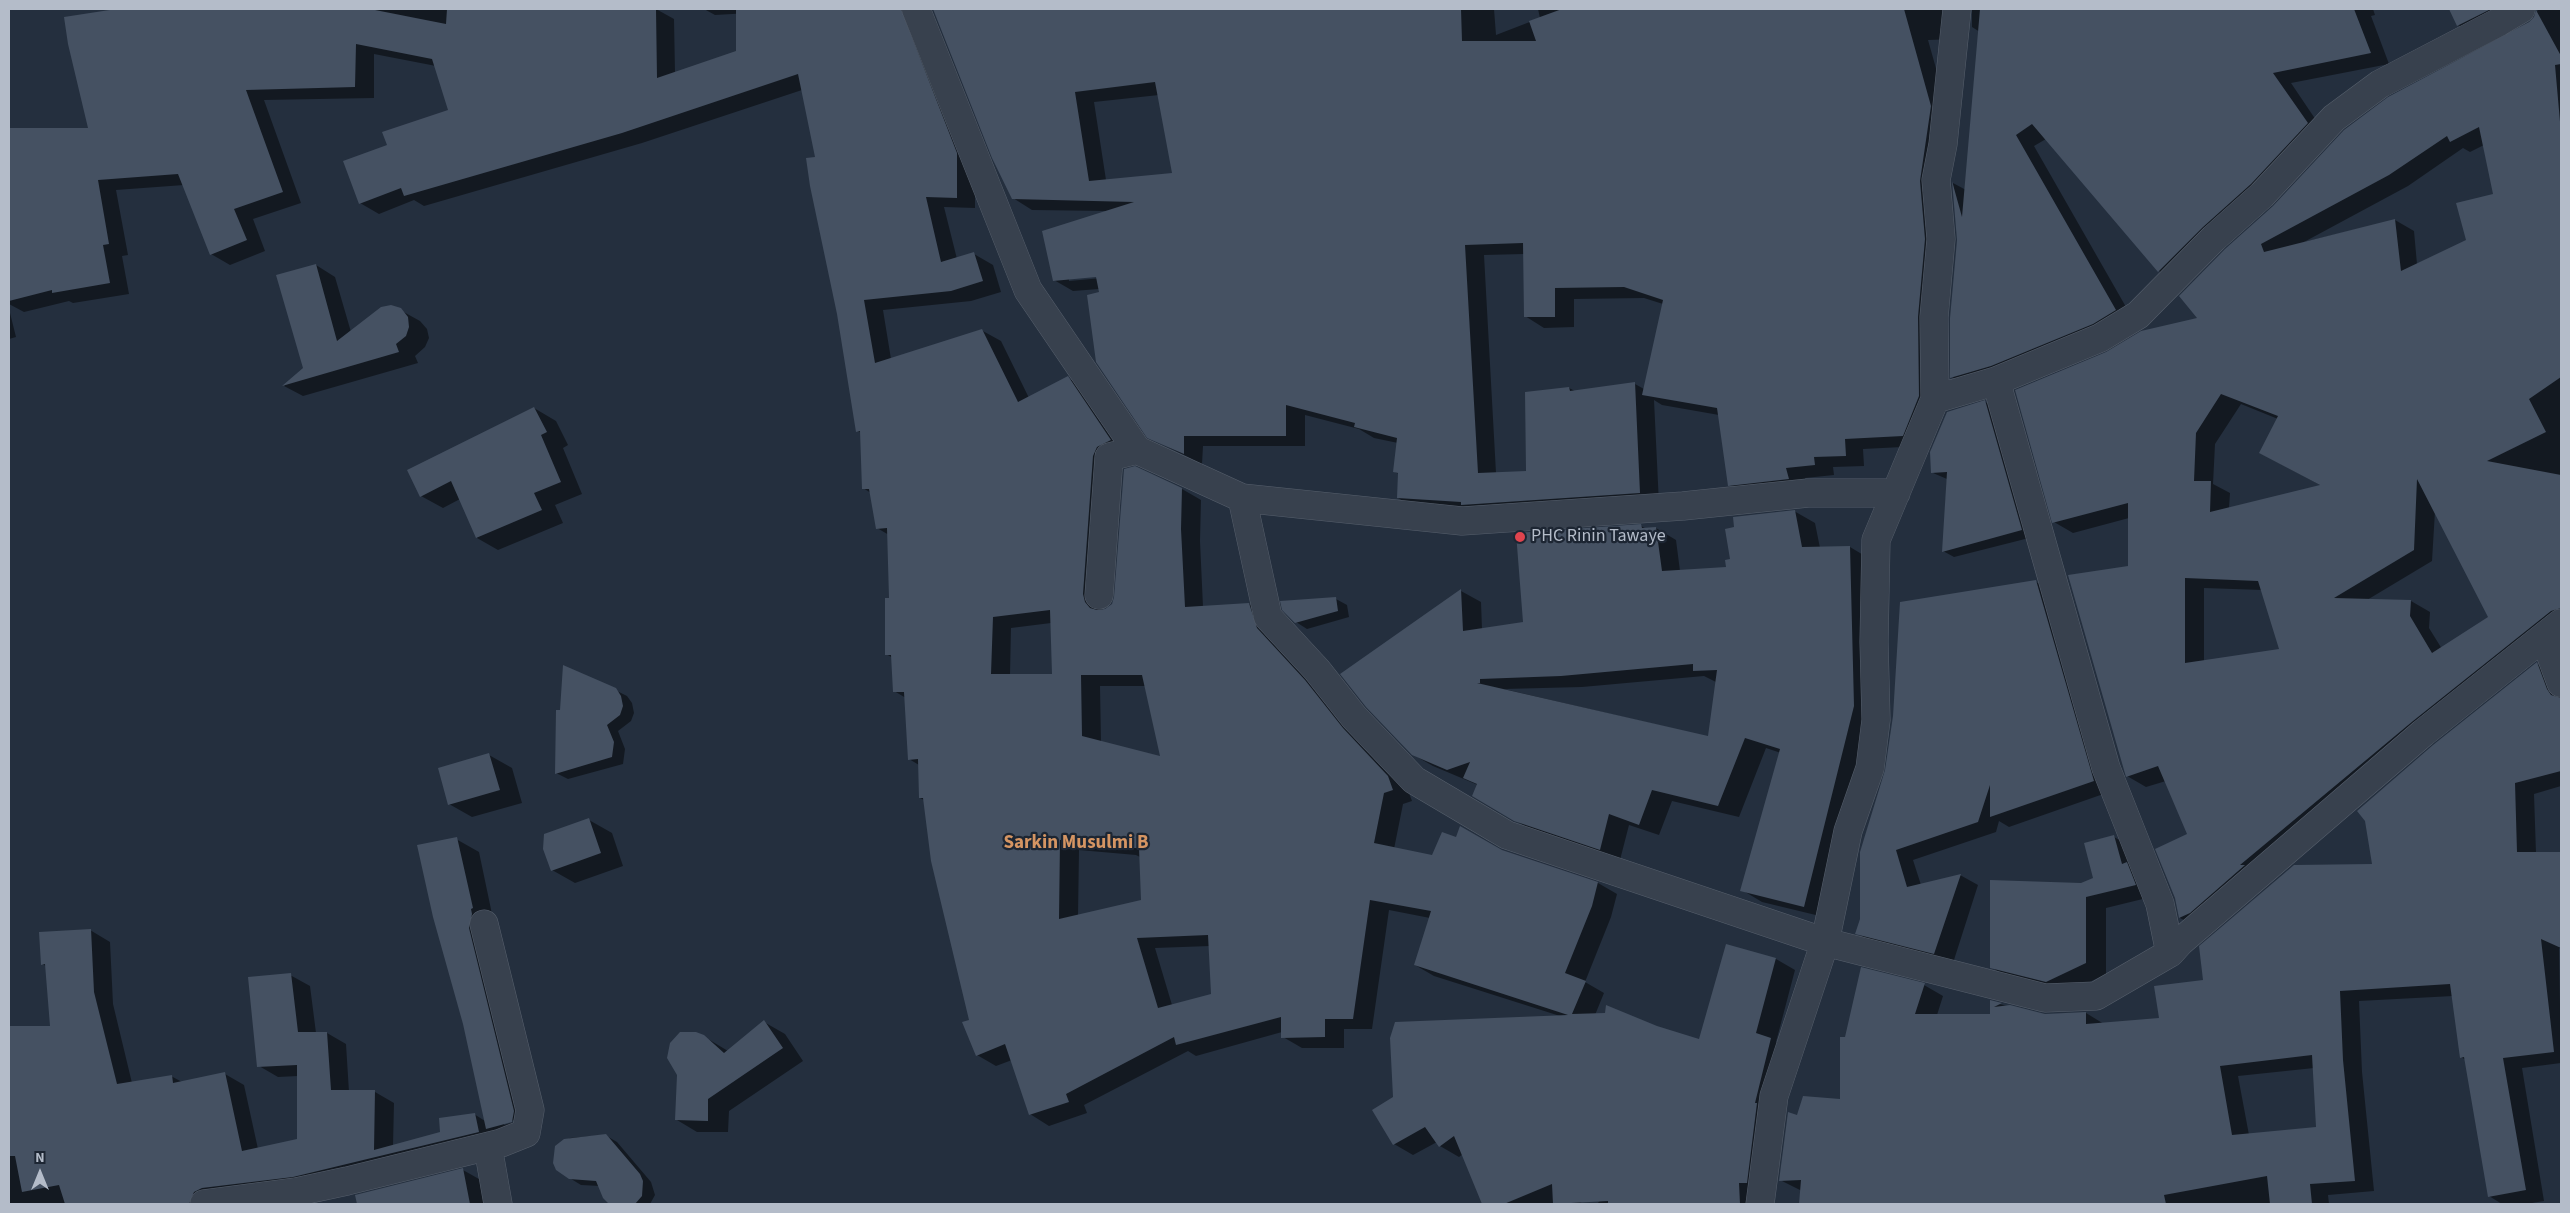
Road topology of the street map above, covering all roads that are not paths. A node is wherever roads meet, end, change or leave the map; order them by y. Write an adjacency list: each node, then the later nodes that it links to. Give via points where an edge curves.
1 (916, 9): 6 (street, via 1028,290)
2 (1957, 9): 5 (street, via 1943,144 1936,180 1941,239 1934,317)
3 (2521, 9): 4 (street, via 2380,84 2334,118 2262,195 2138,315 2100,338)
4 (1996, 381): 5 (street); 14 (street, via 2106,768 2160,904)
5 (1935, 399): 7 (street)
6 (1137, 450): 8 (street); 9 (street, via 1108,457)
7 (1896, 494): 8 (street, via 1808,493 1683,506 1462,521); 13 (street, via 1876,540 1876,720 1870,768 1848,831)
8 (1242, 498): 13 (street, via 1268,617 1317,670 1354,717 1414,780 1507,835)
9 (1099, 595)
10 (2553, 630): 11 (street); 14 (street, via 2423,734)
11 (2561, 683)
12 (484, 924): 15 (street, via 530,1110 526,1134)
13 (1825, 942): 14 (street, via 2045,998 2096,996); 18 (street, via 1774,1096)
14 (2170, 954)
15 (488, 1147): 16 (street, via 296,1192); 17 (street)
16 (204, 1204)
17 (498, 1204)
18 (1760, 1204)

